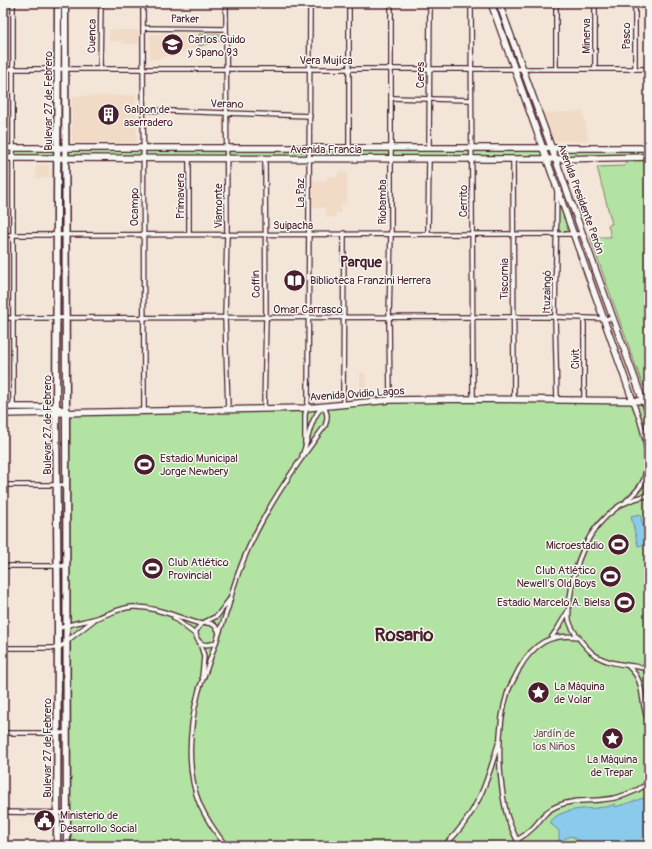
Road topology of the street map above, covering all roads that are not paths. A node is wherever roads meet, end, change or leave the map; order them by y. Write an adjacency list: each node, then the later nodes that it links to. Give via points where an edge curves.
1 (13, 3): 20 (street)
2 (58, 3): 21 (main road, Bulevar 27 de Febrero)
3 (65, 3): 21 (main road, Bulevar 27 de Febrero)
4 (101, 3): 22 (street, Cuenca)
5 (143, 3): 17 (street, Ocampo)
6 (226, 3): 18 (street, Viamonte)
7 (310, 3): 25 (street, La Paz)
8 (349, 3): 26 (street)
9 (391, 3): 27 (street, Riobamba)
10 (430, 3): 28 (street, Ceres)
11 (471, 3): 29 (street, Cerrito)
12 (491, 3): 30 (main road, Avenida Presidente Perón)
13 (499, 3): 31 (main road, Avenida Presidente Perón)
14 (556, 3): 32 (street)
15 (596, 3): 33 (street, Minerva)
16 (635, 3): 34 (street, Pasco)
17 (143, 28): 18 (street, Parker); 23 (street, Ocampo)
18 (226, 29): 24 (street, Viamonte)
19 (3, 69): 20 (street, Vera Mujíca)
20 (13, 69): 21 (street, Vera Mujíca); 43 (street)
21 (61, 69): 22 (street, Vera Mujíca); 44 (main road, Bulevar 27 de Febrero); 45 (main road, Bulevar 27 de Febrero)
22 (100, 69): 23 (street, Vera Mujíca)
23 (143, 69): 24 (street, Vera Mujíca); 39 (street, Ocampo)
24 (226, 69): 25 (street, Vera Mujíca); 40 (street, Viamonte)
25 (310, 69): 26 (street, Vera Mujíca); 41 (street, La Paz)
26 (348, 69): 27 (street, Vera Mujíca); 49 (street)
27 (391, 69): 28 (street, Vera Mujíca); 36 (street, Riobamba)
28 (429, 69): 29 (street, Vera Mujíca); 37 (street, Ceres)
29 (471, 69): 30 (street, Vera Mujíca); 38 (street, Cerrito)
30 (515, 69): 31 (street, Vera Mujíca); 53 (main road, Avenida Presidente Perón)
31 (523, 69): 32 (street, Vera Mujíca); 54 (main road, Avenida Presidente Perón)
32 (556, 69): 33 (street, Vera Mujíca)
33 (595, 70): 34 (street, Vera Mujíca)
34 (635, 70): 35 (street, Vera Mujíca)
35 (649, 70)
36 (391, 98): 37 (street); 50 (street, Riobamba)
37 (429, 99): 38 (street); 51 (street, Ceres)
38 (471, 100): 52 (street, Cerrito)
39 (143, 110): 40 (street, Verano); 46 (street, Ocampo)
40 (227, 113): 41 (street, Verano); 47 (street, Viamonte)
41 (310, 116): 48 (street, La Paz)
42 (3, 148): 43 (main road, Avenida Francia)
43 (13, 148): 44 (main road, Avenida Francia); 59 (street)
44 (58, 148): 45 (main road, Avenida Francia); 60 (main road, Bulevar 27 de Febrero)
45 (65, 148): 46 (main road, Avenida Francia); 61 (main road, Bulevar 27 de Febrero)
46 (143, 148): 47 (main road, Avenida Francia); 63 (street, Ocampo)
47 (227, 148): 48 (main road, Avenida Francia); 65 (street, Viamonte)
48 (310, 148): 49 (main road, Avenida Francia); 67 (street, La Paz)
49 (349, 148): 50 (main road, Avenida Francia)
50 (391, 148): 51 (main road, Avenida Francia); 68 (street, Riobamba)
51 (429, 148): 52 (main road, Avenida Francia)
52 (472, 148): 53 (main road, Avenida Francia); 70 (street, Cerrito)
53 (544, 148): 54 (main road, Avenida Francia); 72 (main road, Avenida Presidente Perón)
54 (552, 148): 55 (main road, Avenida Francia); 73 (main road, Avenida Presidente Perón)
55 (596, 148): 56 (main road, Avenida Francia); 62 (main road, via 599,154)
56 (649, 148)
57 (649, 157): 62 (main road, Avenida Francia)
58 (3, 158): 59 (main road, Avenida Francia)
59 (13, 158): 60 (main road, Avenida Francia); 89 (street)
60 (58, 158): 61 (main road, Avenida Francia); 90 (main road, Bulevar 27 de Febrero)
61 (65, 158): 63 (main road, Avenida Francia); 91 (main road, Bulevar 27 de Febrero)
62 (596, 158): 73 (main road, Avenida Francia)
63 (143, 159): 64 (main road, Avenida Francia); 81 (street, Ocampo)
64 (189, 159): 65 (main road, Avenida Francia); 82 (street, Primavera)
65 (227, 159): 66 (main road, Avenida Francia); 83 (street, Viamonte)
66 (265, 159): 67 (main road, Avenida Francia); 84 (street, Coffin)
67 (310, 159): 68 (main road, Avenida Francia); 85 (street, La Paz)
68 (391, 159): 69 (main road, Avenida Francia); 75 (street, Riobamba)
69 (429, 159): 70 (main road, Avenida Francia); 76 (street)
70 (472, 159): 71 (main road, Avenida Francia); 77 (street, Cerrito)
71 (513, 159): 72 (main road, Avenida Francia); 78 (street, Tiscornia)
72 (548, 159): 73 (main road, Avenida Francia); 74 (main road, Avenida Presidente Perón)
73 (556, 159): 87 (main road, Avenida Presidente Perón)
74 (557, 185): 79 (street, Ituzaingó); 80 (main road, Avenida Presidente Perón)
75 (391, 233): 76 (street, Suipacha); 86 (street, Suipacha); 103 (street, Riobamba)
76 (428, 233): 77 (street, Suipacha)
77 (471, 233): 78 (street, Suipacha); 104 (street, Cerrito)
78 (514, 233): 79 (street, Suipacha); 94 (street, Tiscornia)
79 (557, 233): 80 (street, Suipacha); 95 (street, Ituzaingó)
80 (574, 233): 87 (street, Suipacha); 106 (main road, Avenida Presidente Perón)
81 (143, 234): 82 (street, Suipacha); 91 (street, Suipacha); 92 (street, Ocampo)
82 (189, 234): 83 (street, Suipacha)
83 (227, 234): 84 (street, Suipacha); 100 (street, Viamonte)
84 (265, 234): 85 (street, Suipacha); 101 (street, Coffin)
85 (309, 234): 86 (street, Suipacha); 93 (street, La Paz)
86 (344, 234): 102 (street)
87 (583, 234): 107 (main road, Avenida Presidente Perón)
88 (3, 235): 89 (street, Suipacha)
89 (13, 235): 90 (street, Suipacha); 97 (street)
90 (58, 235): 91 (street, Suipacha); 98 (main road, Bulevar 27 de Febrero)
91 (66, 235): 99 (main road, Bulevar 27 de Febrero)
92 (143, 317): 99 (street, Omar Carrasco); 100 (street, Omar Carrasco); 123 (street, Ocampo)
93 (308, 317): 101 (street, Omar Carrasco); 102 (street, Omar Carrasco); 120 (street, La Paz)
94 (513, 317): 95 (street, Omar Carrasco); 104 (street, Omar Carrasco); 110 (street, Tiscornia)
95 (555, 317): 105 (street, Omar Carrasco); 111 (street, Ituzaingó)
96 (3, 318): 97 (street, Omar Carrasco)
97 (13, 318): 98 (street, Omar Carrasco); 118 (street)
98 (57, 318): 99 (street, Omar Carrasco); 122 (main road, Bulevar 27 de Febrero)
99 (65, 318): 124 (main road, Bulevar 27 de Febrero)
100 (225, 318): 101 (street, Omar Carrasco); 121 (street, Viamonte)
101 (266, 318): 119 (street, Coffin)
102 (344, 318): 103 (street, Omar Carrasco); 115 (street)
103 (389, 318): 104 (street, Omar Carrasco); 109 (street, Riobamba)
104 (472, 318): 108 (street, Cerrito)
105 (584, 318): 106 (street, Omar Carrasco); 112 (street, Civit)
106 (604, 318): 107 (street, Omar Carrasco); 113 (main road, Avenida Presidente Perón)
107 (613, 319): 114 (main road, Avenida Presidente Perón)
108 (472, 399): 109 (main road, Avenida Ovidio Lagos); 110 (main road, Avenida Ovidio Lagos)
109 (390, 400): 115 (main road, Avenida Ovidio Lagos)
110 (514, 400): 111 (main road, Avenida Ovidio Lagos)
111 (557, 400): 112 (main road, Avenida Ovidio Lagos)
112 (584, 401): 113 (main road, Avenida Ovidio Lagos)
113 (633, 401): 114 (main road, Avenida Ovidio Lagos); 133 (street, via 645,434 648,463 644,480)
114 (646, 401): 126 (street)
115 (343, 404): 116 (main road, Avenida Ovidio Lagos)
116 (323, 406): 120 (main road, Avenida Ovidio Lagos); 127 (street, via 313,419); 128 (street, via 328,414 325,426)
117 (3, 407): 118 (main road, Avenida Ovidio Lagos)
118 (13, 407): 122 (main road, Avenida Ovidio Lagos)
119 (264, 408): 120 (main road, Avenida Ovidio Lagos); 121 (main road, Avenida Ovidio Lagos)
120 (306, 408): 127 (street, La Paz)
121 (228, 409): 123 (main road, Avenida Ovidio Lagos)
122 (56, 410): 124 (main road, Avenida Ovidio Lagos); 125 (main road, Avenida Ovidio Lagos); 130 (main road, Bulevar 27 de Febrero)
123 (144, 410): 124 (main road, Avenida Ovidio Lagos)
124 (66, 412): 131 (main road, Bulevar 27 de Febrero)
125 (3, 414)
126 (649, 417)
127 (306, 448): 128 (street)
128 (302, 456): 137 (street, via 250,544)
129 (3, 485): 130 (street)
130 (57, 485): 131 (street); 135 (main road, Bulevar 27 de Febrero)
131 (66, 485): 136 (main road, Bulevar 27 de Febrero)
132 (648, 495): 133 (street)
133 (624, 503): 138 (street, via 604,519 579,557)
134 (3, 566): 135 (street)
135 (57, 566): 136 (street); 144 (main road, Bulevar 27 de Febrero)
136 (66, 566): 143 (main road, Bulevar 27 de Febrero)
137 (230, 598): 141 (street, via 217,616); 145 (street)
138 (568, 610): 147 (street, via 572,628); 148 (street)
139 (172, 616): 140 (street, via 155,609 131,607); 142 (street); 146 (street)
140 (97, 618): 143 (street); 151 (street, via 83,627)
141 (206, 622): 142 (street); 145 (street, via 216,626)
142 (200, 624): 146 (street)
143 (66, 625): 144 (street); 151 (main road, Bulevar 27 de Febrero)
144 (58, 628): 153 (main road, Bulevar 27 de Febrero)
145 (219, 634): 149 (street)
146 (196, 635): 150 (street)
147 (579, 637): 148 (street); 154 (street, via 591,652 600,658)
148 (551, 638): 161 (street, via 530,653 515,678 509,690)
149 (216, 642): 150 (street, via 207,646); 156 (street)
150 (200, 643): 156 (street, via 204,656)
151 (66, 644): 153 (street); 160 (main road, Bulevar 27 de Febrero)
152 (3, 648): 153 (street)
153 (58, 648): 159 (main road, Bulevar 27 de Febrero)
154 (628, 666): 155 (street); 157 (street, via 640,680 645,714)
155 (649, 669)
156 (202, 678): 169 (street, via 192,728 191,767 200,804)
157 (649, 723)
158 (3, 733): 159 (street)
159 (58, 733): 160 (street); 164 (main road, Bulevar 27 de Febrero)
160 (67, 733): 165 (main road, Bulevar 27 de Febrero)
161 (500, 734): 166 (street, via 504,801); 170 (street, via 481,795 458,833)
162 (649, 783): 166 (street, via 637,791 612,799 578,801 556,806 545,812 525,836)
163 (3, 812): 164 (street)
164 (57, 812): 165 (street); 167 (main road, Bulevar 27 de Febrero)
165 (67, 813): 168 (main road, Bulevar 27 de Febrero)
166 (517, 840): 171 (street)
167 (57, 846)
168 (67, 846)
169 (226, 846)
170 (444, 846)
171 (520, 846)

